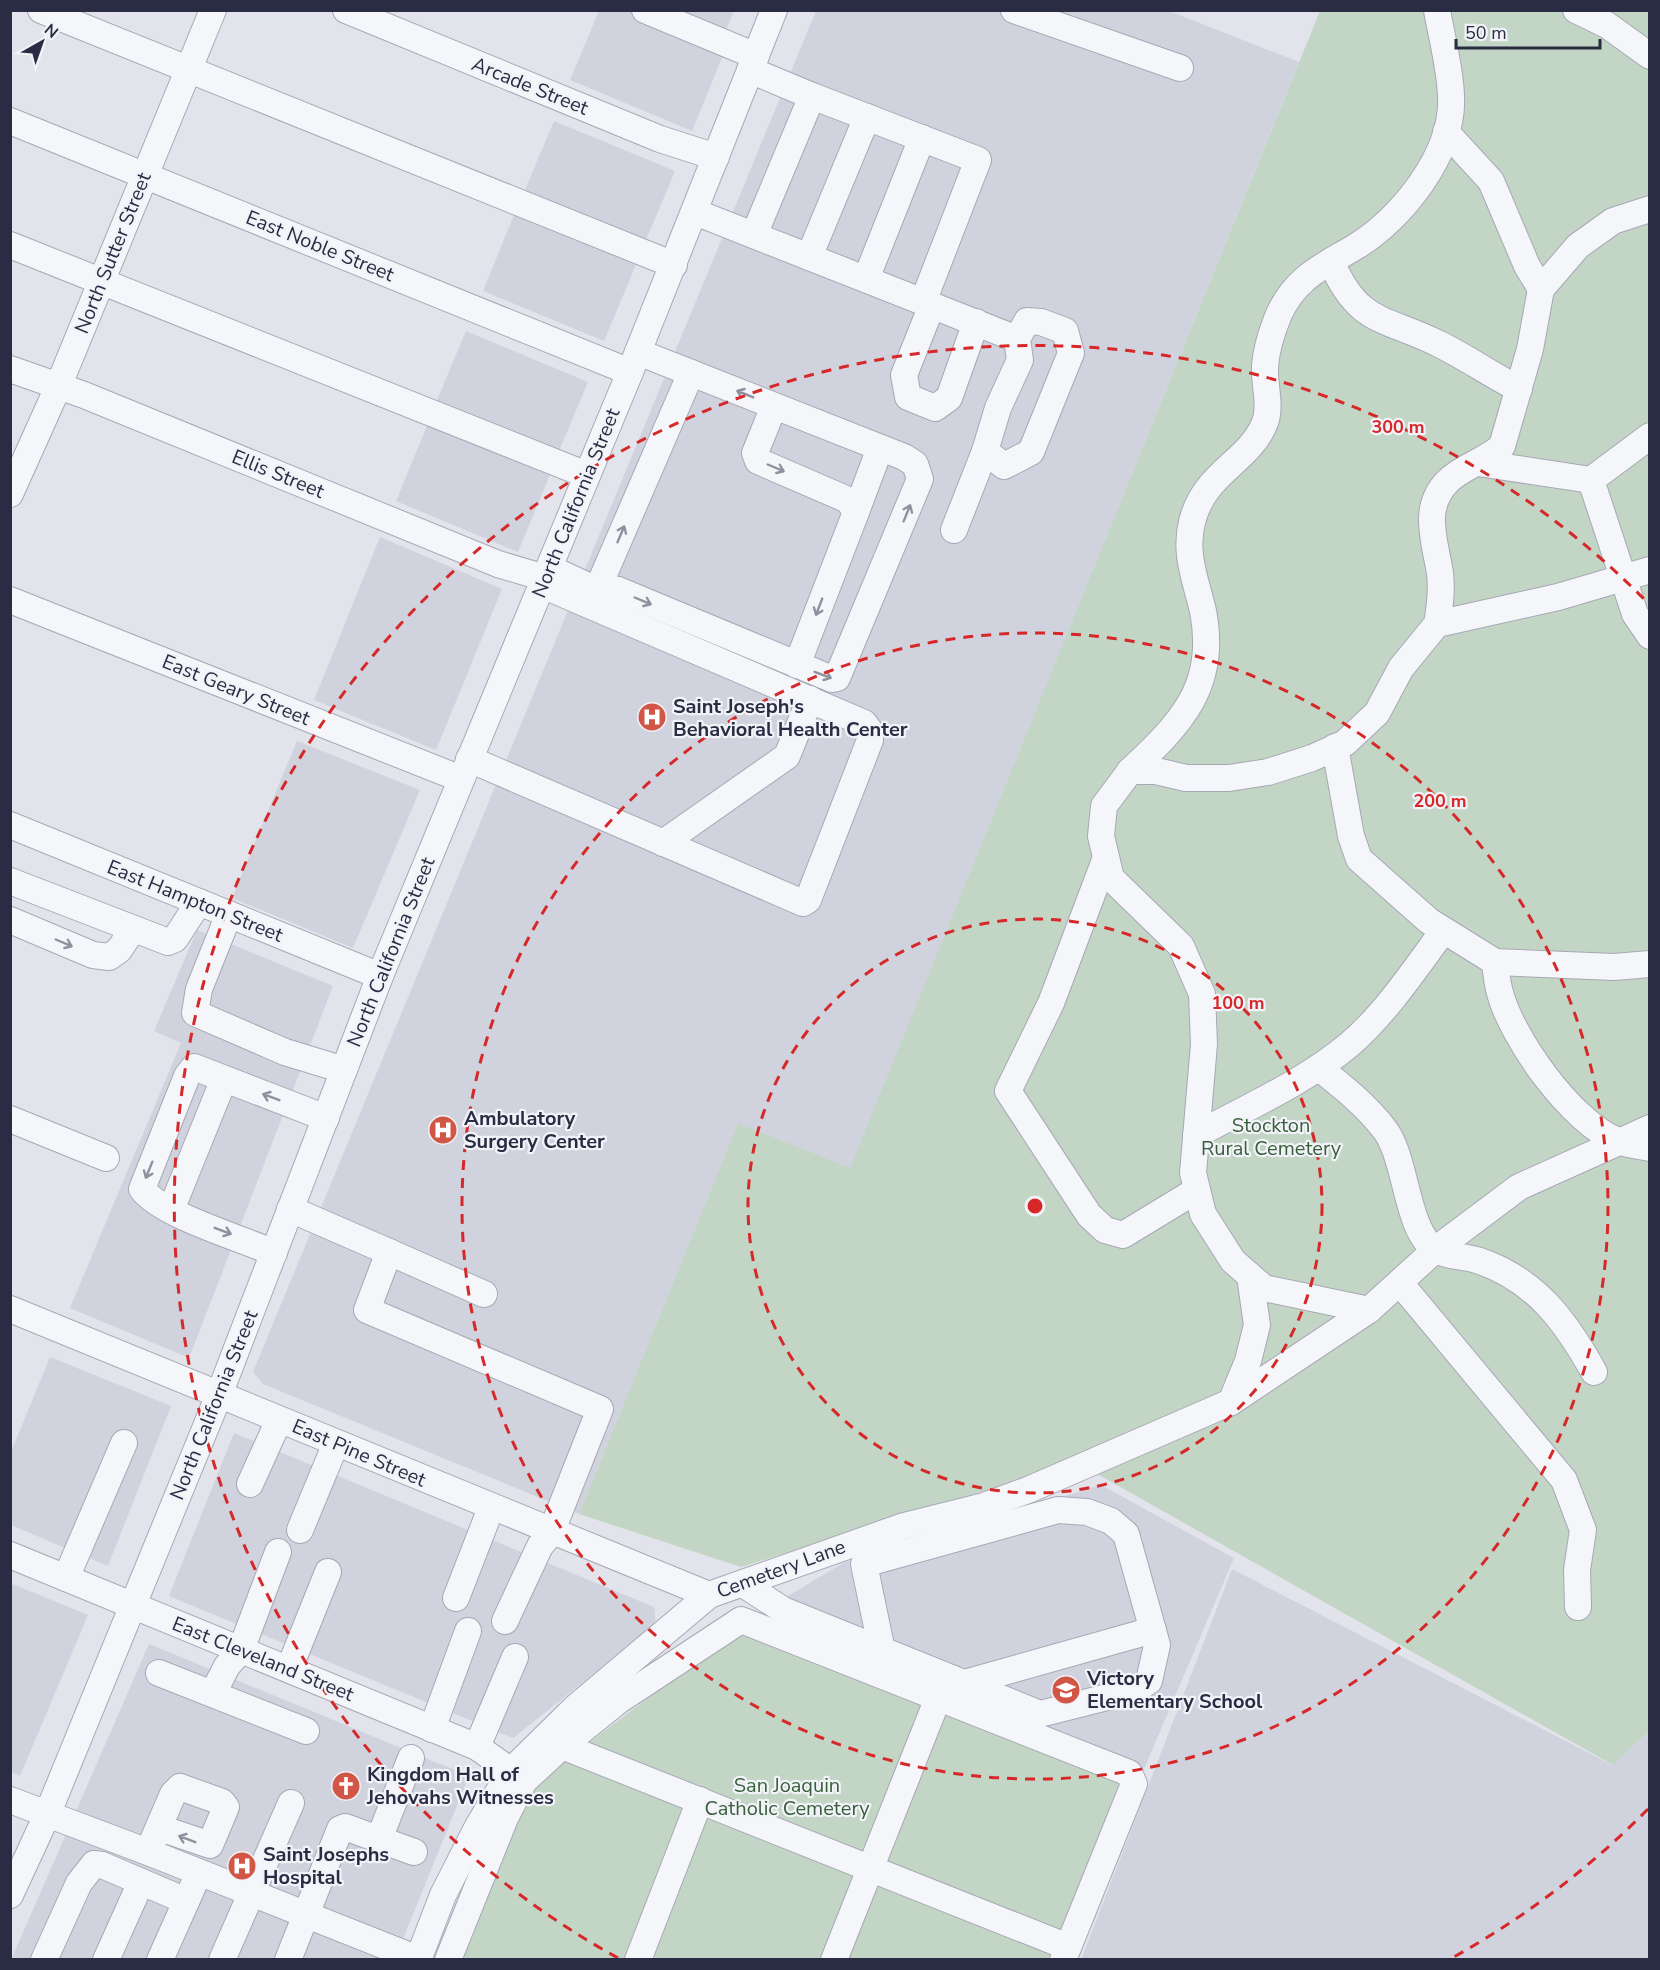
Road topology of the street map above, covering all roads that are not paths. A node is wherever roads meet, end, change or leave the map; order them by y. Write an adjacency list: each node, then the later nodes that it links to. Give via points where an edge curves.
1 (41, 10): 13 (street)
2 (213, 10): 13 (street, North Sutter Street)
3 (346, 10): 19 (street, Arcade Street, via 660,139)
4 (645, 10): 11 (street)
5 (774, 10): 11 (street, North California Street)
6 (1014, 10): 12 (street)
7 (1437, 10): 17 (street, via 1452,98)
8 (1576, 10): 9 (street)
9 (1613, 18): 10 (street)
10 (1649, 55)
11 (753, 63): 14 (street); 19 (street, North California Street)
12 (1180, 68)
13 (188, 70): 20 (street, North Sutter Street); 27 (street)
14 (812, 96): 15 (street); 23 (street)
15 (867, 117): 18 (street); 25 (street)
16 (10, 121): 20 (street, East Noble Street)
17 (1446, 132): 26 (street, via 1419,188 1402,208 1383,228); 30 (street, via 1491,181)
18 (922, 138): 28 (street); 31 (street, via 978,160)
19 (716, 157): 22 (street, North California Street)
20 (144, 175): 29 (street, North Sutter Street); 34 (street, East Noble Street)
21 (1650, 209): 30 (street, via 1613,221 1578,246)
22 (695, 212): 23 (street); 27 (street, North California Street)
23 (754, 235): 25 (street)
24 (10, 245): 29 (street)
25 (809, 256): 28 (street)
26 (1331, 261): 38 (street, via 1339,280 1365,312 1438,344); 60 (street, via 1312,271 1293,290 1279,314 1265,365 1268,408 1264,424 1256,438 1200,498 1191,523 1188,552 1203,612 1203,669 1177,726)
27 (674, 265): 34 (street, North California Street)
28 (866, 279): 31 (street)
29 (101, 281): 37 (street, North Sutter Street); 44 (street)
30 (1540, 289): 38 (street, via 1535,328)
31 (928, 303): 32 (street); 32 (street, via 904,375 908,397 934,408 949,398)
32 (976, 322): 33 (street)
33 (1017, 339): 42 (street, via 1020,360); 42 (street, via 1027,321 1041,322 1065,331 1071,353 1031,452 1004,466)
34 (634, 362): 36 (street, East Noble Street); 44 (street, North California Street)
35 (10, 369): 37 (street, Ellis Street)
36 (691, 373): 39 (street, East Noble Street, one-way to 36); 52 (street, one-way to 36)
37 (58, 387): 46 (street, North Sutter Street); 51 (street, Ellis Street, via 498,564)
38 (1519, 389): 43 (street, via 1502,446)
39 (774, 406): 41 (street, East Noble Street); 47 (street, one-way to 47, via 754,453 758,460 848,500)
40 (1650, 436): 45 (street)
41 (880, 448): 47 (street); 56 (street, East Noble Street, one-way to 41, via 832,679 841,675 920,479 915,464)
42 (986, 451): 48 (street)
43 (1478, 463): 45 (street); 54 (street, via 1448,481 1436,499 1430,522 1440,574)
44 (587, 475): 51 (street, North California Street)
45 (1591, 480): 50 (street)
46 (10, 494)
47 (856, 512): 56 (street, one-way to 56)
48 (954, 530)
49 (1650, 570): 50 (street)
50 (1624, 576): 54 (street, via 1558,597); 55 (street, via 1635,614)
51 (545, 577): 52 (street, East Noble Street); 57 (street, East Geary Street); 59 (street, North California Street)
52 (598, 588): 56 (street, East Noble Street, one-way to 56, via 618,590)
53 (10, 600): 59 (street, East Geary Street)
54 (1437, 624): 58 (street, via 1401,668 1377,713)
55 (1650, 636)
56 (797, 664)
57 (810, 699): 62 (street, via 787,756); 62 (street, East Geary Street, via 864,723 870,740 808,900 802,903)
58 (1335, 747): 60 (street, via 1269,772 1229,778 1186,778 1156,771); 69 (street, via 1351,836 1359,859)
59 (465, 769): 62 (street, East Geary Street); 72 (street, North California Street)
60 (1130, 771): 63 (street, via 1104,806 1101,836)
61 (10, 825): 65 (street, East Hampton Street)
62 (663, 843)
63 (1105, 860): 79 (street, via 1112,878 1181,946 1202,994 1204,1044); 83 (street, via 1051,1003 1008,1091 1089,1215 1105,1230 1123,1235)
64 (10, 881): 68 (street)
65 (199, 902): 66 (street, East Hampton Street); 68 (street, via 172,942)
66 (229, 914): 72 (street, East Hampton Street); 74 (street, via 199,989 195,1013 285,1052)
67 (10, 920): 68 (street, one-way to 68, via 93,955 108,957 119,950)
68 (133, 929)
69 (1443, 931): 70 (street); 73 (street, via 1411,975 1352,1042)
70 (1495, 962): 71 (street, via 1614,967); 80 (street, via 1499,991 1520,1037 1552,1087 1588,1122)
71 (1650, 964)
72 (380, 976): 74 (street, North California Street)
73 (1319, 1068): 79 (street); 86 (street, via 1386,1131 1416,1225)
74 (344, 1070): 76 (street, North California Street)
75 (224, 1079): 76 (street, one-way to 75); 85 (street); 85 (street, one-way to 85, via 194,1067 174,1107 142,1189)
76 (326, 1118): 84 (street, North California Street)
77 (10, 1119): 82 (street)
78 (1650, 1128): 80 (street, Cemetery Lane)
79 (1196, 1135): 83 (street, via 1193,1173)
80 (1618, 1141): 81 (street); 86 (street, Cemetery Lane, via 1519,1187)
81 (1650, 1148)
82 (106, 1158)
83 (1197, 1190): 89 (street, via 1203,1214 1233,1261)
84 (290, 1209): 87 (street); 88 (street, North California Street)
85 (171, 1210): 88 (street, one-way to 88)
86 (1435, 1250): 90 (street, Cemetery Lane); 94 (street, via 1480,1261 1514,1277 1545,1300 1571,1331)
87 (389, 1252): 91 (street); 103 (street, via 367,1310 600,1409)
88 (274, 1253): 95 (street, North California Street)
89 (1250, 1276): 93 (street, via 1264,1288); 96 (street, via 1257,1325)
90 (1400, 1283): 93 (street, Cemetery Lane); 112 (street, via 1564,1480 1583,1530 1577,1570)
91 (484, 1294)
92 (10, 1309): 95 (street, East Pine Street)
93 (1369, 1310): 96 (street, Cemetery Lane)
94 (1594, 1372)
95 (219, 1395): 97 (street, East Pine Street); 111 (street, North California Street)
96 (1231, 1402): 108 (street, Cemetery Lane, via 1017,1494 904,1526)
97 (279, 1420): 99 (street, East Pine Street); 100 (street)
98 (124, 1443): 107 (street)
99 (336, 1443): 101 (street, East Pine Street); 102 (street)
100 (250, 1484)
101 (491, 1508): 103 (street, East Pine Street); 110 (street)
102 (300, 1530)
103 (551, 1533): 109 (street, East Pine Street); 113 (street, via 540,1546)
104 (278, 1552): 116 (street)
105 (10, 1555): 107 (street, East Cleveland Street)
106 (328, 1572): 119 (street)
107 (66, 1578): 111 (street, East Cleveland Street)
108 (743, 1584): 109 (street, Cemetery Lane); 117 (street, via 783,1610)
109 (708, 1595): 129 (street, Cemetery Lane, via 567,1715)
110 (456, 1598)
111 (133, 1605): 116 (street, East Cleveland Street); 133 (street, North California Street)
112 (1578, 1607)
113 (505, 1621)
114 (1153, 1630): 117 (street, via 1126,1534 1111,1521 1087,1512 1058,1510 864,1564); 121 (street); 121 (street, via 1157,1645 1149,1681 1135,1690 1040,1714)
115 (468, 1631): 124 (street)
116 (241, 1650): 119 (street, East Cleveland Street); 122 (street, via 227,1666)
117 (882, 1651): 121 (street)
118 (515, 1657): 127 (street)
119 (289, 1669): 124 (street, East Cleveland Street)
120 (159, 1673): 122 (street)
121 (961, 1684)
122 (213, 1693): 125 (street)
123 (938, 1698): 126 (street, via 741,1620 618,1701); 138 (street); 145 (street, via 1126,1770 1133,1778 1134,1784)
124 (432, 1729): 127 (street, East Cleveland Street)
125 (306, 1731)
126 (562, 1746): 131 (street); 152 (street, via 524,1781)
127 (477, 1748): 129 (street, East Cleveland Street)
128 (411, 1758): 135 (street)
129 (511, 1771): 151 (street, Cemetery Lane, via 443,1895)
130 (10, 1800): 133 (street)
131 (700, 1800): 138 (street); 153 (street)
132 (291, 1803): 141 (street)
133 (47, 1815): 136 (street); 142 (street, North California Street)
134 (160, 1828): 136 (street)
135 (379, 1839): 137 (street); 144 (street, via 340,1828)
136 (148, 1852): 139 (street)
137 (414, 1852)
138 (871, 1867): 145 (street); 154 (street)
139 (199, 1872): 141 (street); 143 (street)
140 (141, 1882): 143 (street); 146 (street, via 94,1864 79,1883); 147 (street)
141 (252, 1894): 144 (street); 149 (street)
142 (10, 1895)
143 (186, 1901): 148 (street)
144 (307, 1916): 150 (street); 151 (street)
145 (1066, 1953)
146 (44, 1959)
147 (106, 1959)
148 (160, 1959)
149 (222, 1959)
150 (288, 1959)
151 (418, 1959)
152 (448, 1959)
153 (638, 1959)
154 (834, 1959)

